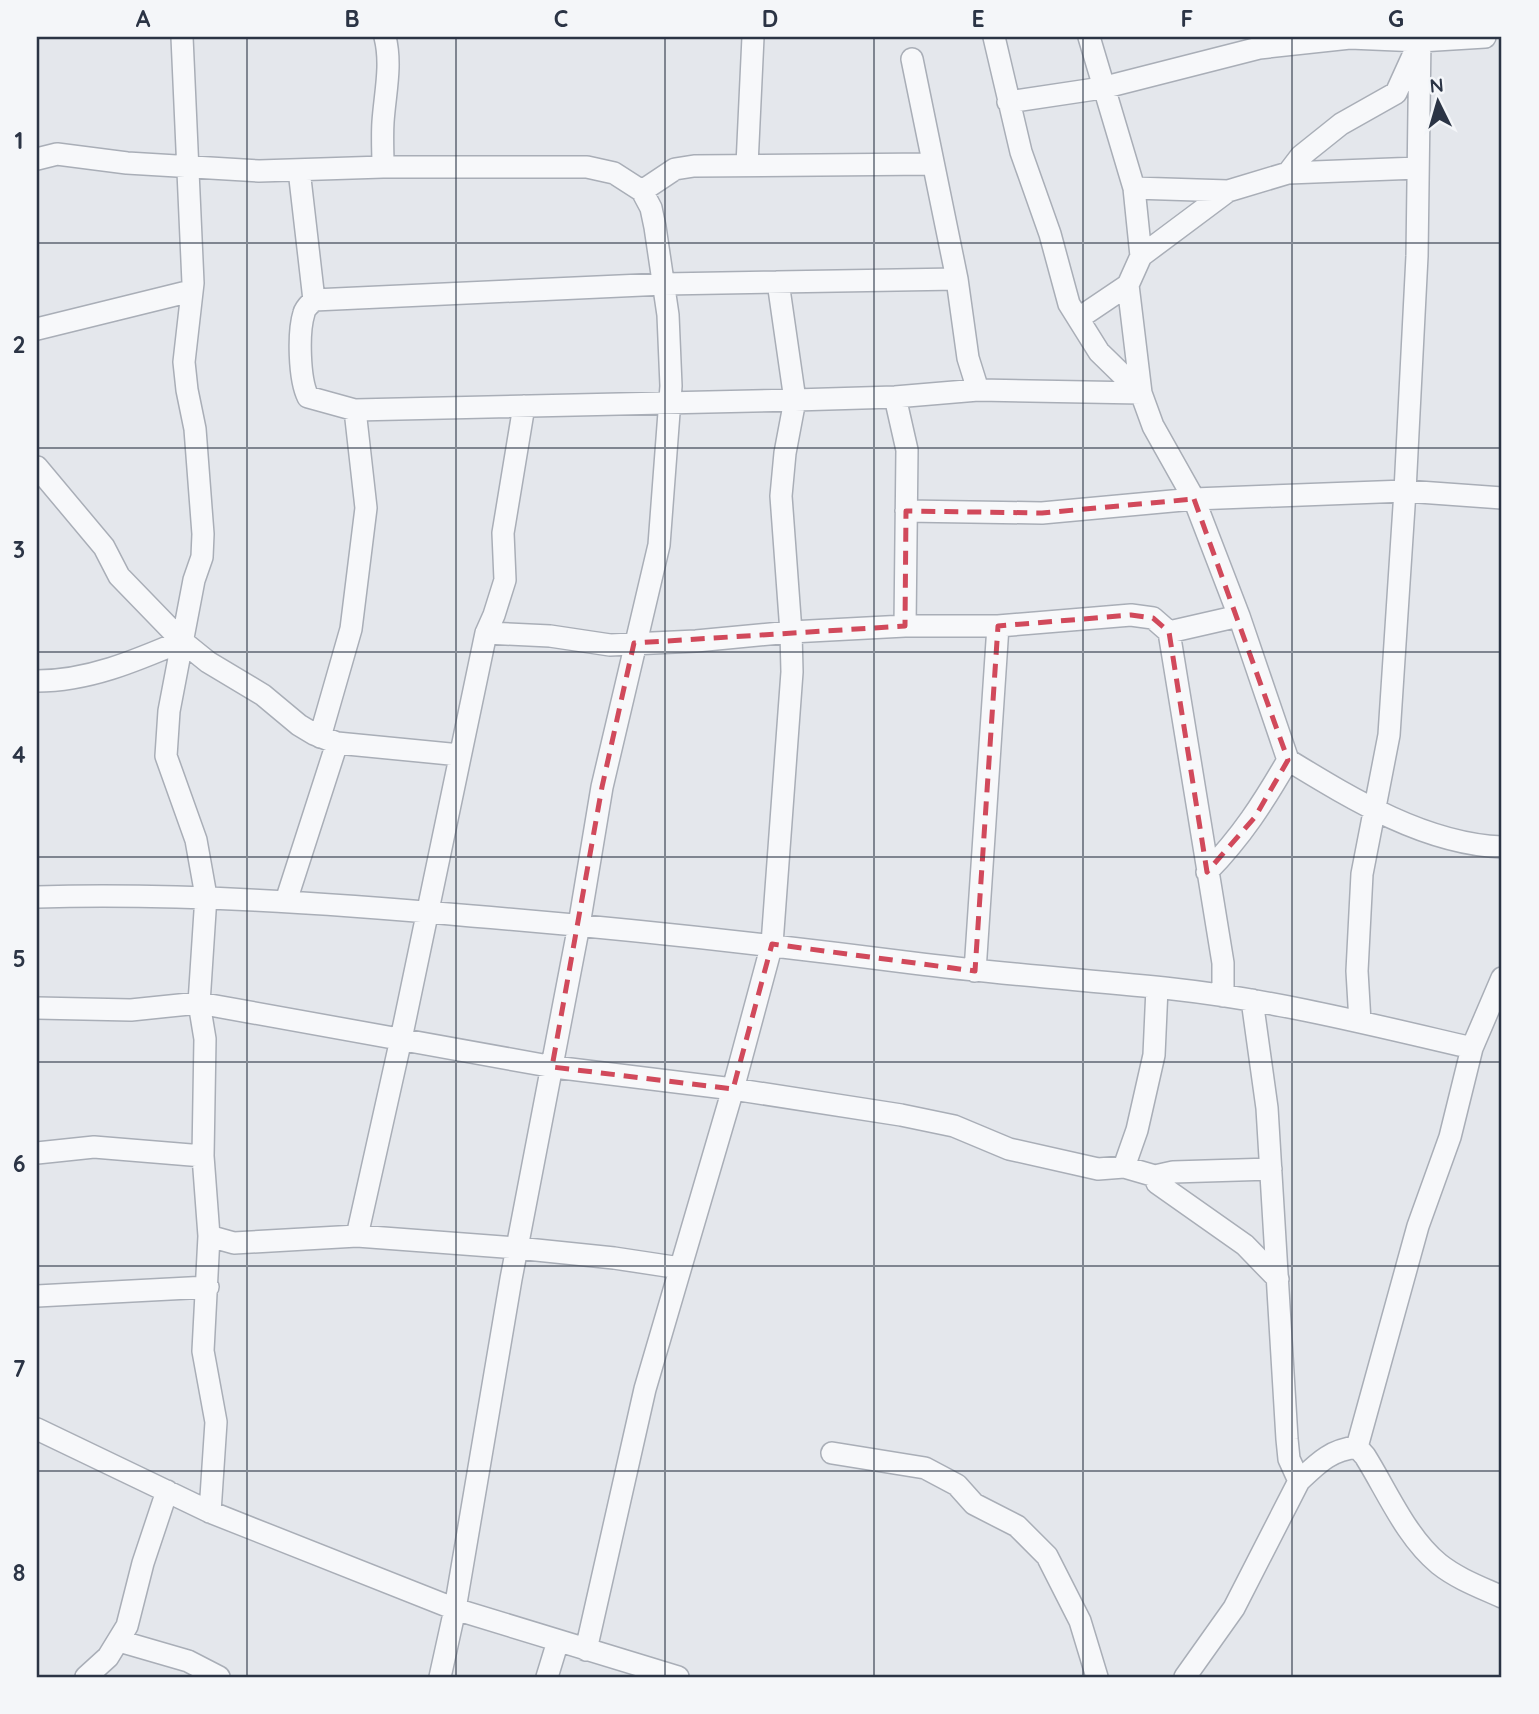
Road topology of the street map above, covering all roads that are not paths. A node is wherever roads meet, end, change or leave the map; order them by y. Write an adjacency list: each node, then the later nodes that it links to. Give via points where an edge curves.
1 (182, 37): 16 (street)
2 (385, 37): 17 (street, via 388,74)
3 (753, 37): 15 (street)
4 (994, 37): 11 (street)
5 (1088, 37): 10 (street)
6 (1485, 37): 7 (street)
7 (1420, 39): 8 (street); 18 (street); 20 (street, via 1396,93 1341,124 1301,156)
8 (1274, 41): 10 (street)
9 (912, 59): 14 (street)
10 (1102, 88): 11 (street); 21 (street)
11 (1008, 102): 31 (street, via 1069,304)
12 (37, 143): 13 (street)
13 (47, 157): 16 (street)
14 (932, 163): 15 (street); 25 (street)
15 (747, 165): 22 (street, via 675,169)
16 (188, 167): 19 (street); 29 (street)
17 (383, 167): 19 (street); 22 (street, via 587,167 614,173)
18 (1418, 168): 20 (street); 41 (street)
19 (299, 170): 30 (street)
20 (1288, 173): 23 (street)
21 (1134, 188): 23 (street); 24 (street)
22 (642, 191): 27 (street, via 651,208)
23 (1228, 191): 24 (street)
24 (1141, 256): 28 (street)
25 (957, 279): 26 (street); 33 (street, via 968,358)
26 (778, 282): 27 (street); 36 (street)
27 (664, 284): 30 (street); 37 (street, via 671,386)
28 (1128, 285): 31 (street); 34 (street)
29 (191, 291): 32 (street); 51 (street, via 184,362 195,429 203,534)
30 (314, 300): 39 (street, via 303,316 303,387 308,397)
31 (1079, 318): 34 (street, via 1100,352)
32 (37, 328)
33 (978, 390): 34 (street); 35 (street)
34 (1140, 393): 43 (street)
35 (895, 397): 36 (street); 44 (street, via 907,450)
36 (795, 400): 37 (street); 48 (street, via 781,496)
37 (668, 403): 38 (street); 52 (street, via 659,545)
38 (524, 407): 39 (street); 50 (street, via 503,533 505,580)
39 (355, 410): 54 (street, via 366,508 351,629)
40 (37, 467): 51 (street, via 103,547 120,576)
41 (1405, 491): 42 (street); 43 (street); 57 (street, via 1389,735)
42 (1502, 498)
43 (1194, 499): 44 (street, via 1042,513); 45 (street)
44 (906, 511): 46 (street)
45 (1239, 616): 49 (street); 56 (street)
46 (905, 626): 47 (street); 48 (street)
47 (998, 626): 49 (street, via 1131,615 1153,618); 66 (street)
48 (791, 632): 52 (street); 65 (street)
49 (1169, 632): 59 (street)
50 (486, 634): 52 (street); 55 (street)
51 (182, 642): 53 (street, via 124,666 58,681); 54 (street, via 263,695 299,726); 60 (street, via 166,756 196,840)
52 (634, 643): 64 (street, via 602,787)
53 (37, 681)
54 (329, 740): 55 (street); 62 (street)
55 (460, 755): 63 (street)
56 (1288, 760): 57 (street); 59 (street, via 1255,817)
57 (1376, 809): 58 (street, via 1436,836); 73 (street, via 1362,874 1357,971)
58 (1502, 847)
59 (1207, 872): 69 (street, via 1223,963)
60 (206, 896): 61 (street); 62 (street); 71 (street)
61 (37, 897)
62 (286, 901): 63 (street)
63 (427, 912): 64 (street); 74 (street)
64 (579, 925): 65 (street); 76 (street)
65 (772, 944): 66 (street); 77 (street)
66 (975, 971): 68 (street)
67 (1502, 978): 75 (street)
68 (1157, 988): 69 (street); 80 (street, via 1154,1055)
69 (1223, 996): 70 (street)
70 (1252, 1000): 73 (street); 81 (street)
71 (199, 1003): 72 (street, via 131,1010); 74 (street); 79 (street, via 205,1039)
72 (37, 1008)
73 (1360, 1022): 75 (street)
74 (401, 1040): 76 (street); 84 (street)
75 (1472, 1048): 91 (street, via 1450,1138 1418,1226)
76 (552, 1067): 77 (street); 85 (street)
77 (733, 1089): 80 (street, via 901,1115 954,1126 1009,1149 1098,1169); 86 (street)
78 (37, 1153): 79 (street, via 94,1147)
79 (203, 1156): 83 (street)
80 (1124, 1167): 82 (street)
81 (1271, 1169): 82 (street); 87 (street)
82 (1155, 1176): 87 (street, via 1157,1184 1245,1245)
83 (209, 1236): 84 (street, via 234,1243); 88 (street)
84 (357, 1236): 85 (street)
85 (517, 1248): 86 (street); 97 (street)
86 (681, 1268): 100 (street, via 645,1389)
87 (1278, 1279): 93 (street, via 1289,1459)
88 (208, 1287): 89 (street); 95 (street, via 203,1351 216,1422)
89 (37, 1296)
90 (37, 1429): 94 (street)
91 (1357, 1447): 93 (street, via 1340,1448); 96 (street, via 1417,1540 1438,1563)
92 (832, 1453): 106 (street, via 925,1468 957,1485 974,1504 1017,1526 1046,1556 1080,1621)
93 (1299, 1481): 107 (street, via 1234,1608)
94 (167, 1491): 95 (street); 98 (street, via 127,1626)
95 (210, 1512): 97 (street)
96 (1502, 1597)
97 (455, 1609): 99 (street); 103 (street)
98 (118, 1641): 101 (street); 102 (street, via 188,1661)
99 (558, 1641): 100 (street); 104 (street)
100 (586, 1650): 105 (street)
101 (86, 1677)
102 (219, 1677)
103 (440, 1677)
104 (547, 1677)
105 (678, 1677)
106 (1097, 1677)
107 (1185, 1677)

